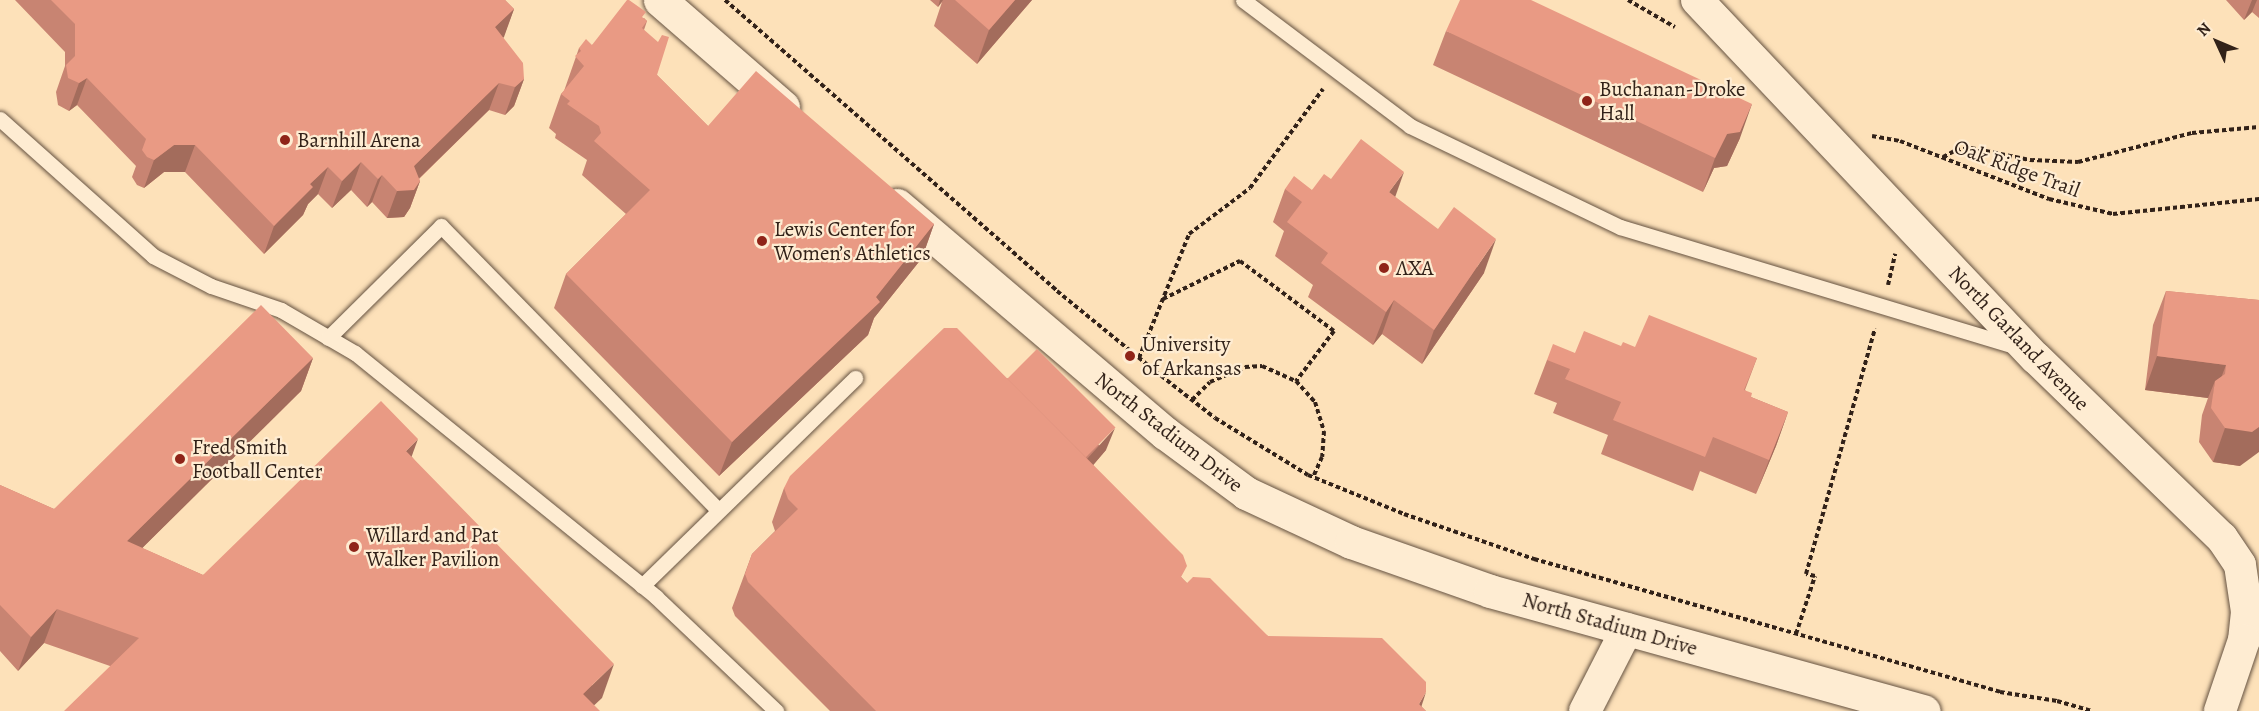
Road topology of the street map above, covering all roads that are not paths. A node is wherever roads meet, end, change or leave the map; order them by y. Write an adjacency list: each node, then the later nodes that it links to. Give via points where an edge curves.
1 (660, 0): 5 (street)
2 (1243, 0): 8 (lane, via 1410,126 1620,227)
3 (1697, 0): 8 (street, North Garland Avenue)
4 (0, 119): 7 (lane, via 153,256 211,286 281,310)
5 (805, 125)
6 (877, 188): 12 (street, North Stadium Drive, via 1165,433 1246,493 1351,542 1490,591)
7 (328, 338): 10 (lane, via 441,226); 11 (lane, via 355,353)
8 (2027, 349): 16 (street, North Garland Avenue, via 2222,538 2240,565 2247,612 2244,640)
9 (855, 378): 10 (lane)
10 (718, 510): 11 (lane)
11 (642, 586): 13 (lane)
12 (1627, 629): 14 (street); 15 (street, North Stadium Drive)
13 (776, 711)
14 (1585, 711)
15 (1924, 711)
16 (2220, 711)

